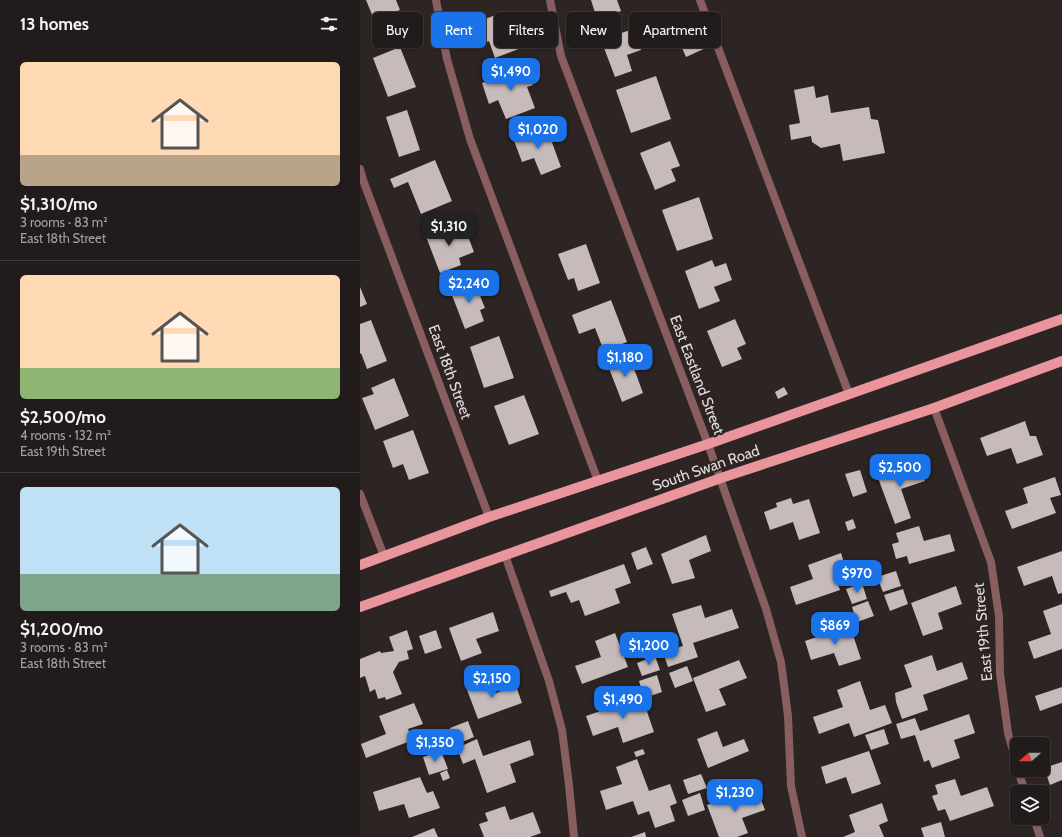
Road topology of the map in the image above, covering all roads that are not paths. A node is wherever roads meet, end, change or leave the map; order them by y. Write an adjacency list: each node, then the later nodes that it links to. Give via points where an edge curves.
1 (436, 0): 11 (street, via 447,59 470,139)
2 (550, 0): 9 (street, East Eastland Street, via 561,56)
3 (700, 0): 7 (street)
4 (360, 169): 13 (street, East 18th Street)
5 (1062, 319): 7 (main road, South Swan Road)
6 (1062, 361): 8 (main road, South Swan Road)
7 (849, 394): 9 (main road, South Swan Road)
8 (934, 408): 10 (main road, South Swan Road); 18 (street, East 19th Street, via 991,562 999,616 1000,674)
9 (708, 444): 10 (street, East Eastland Street); 11 (main road, South Swan Road)
10 (721, 478): 14 (main road, South Swan Road); 21 (street, East Eastland Street, via 766,609 781,662 788,716 791,786)
11 (598, 480): 13 (main road, South Swan Road)
12 (360, 494): 15 (street)
13 (489, 517): 15 (main road, South Swan Road)
14 (505, 555): 17 (main road, South Swan Road); 20 (street, via 549,681 562,730)
15 (384, 556): 16 (main road, South Swan Road)
16 (360, 565)
17 (360, 607)
18 (1010, 740)
19 (1036, 825): 22 (street)
20 (574, 837)
21 (802, 837)
22 (1040, 837)

